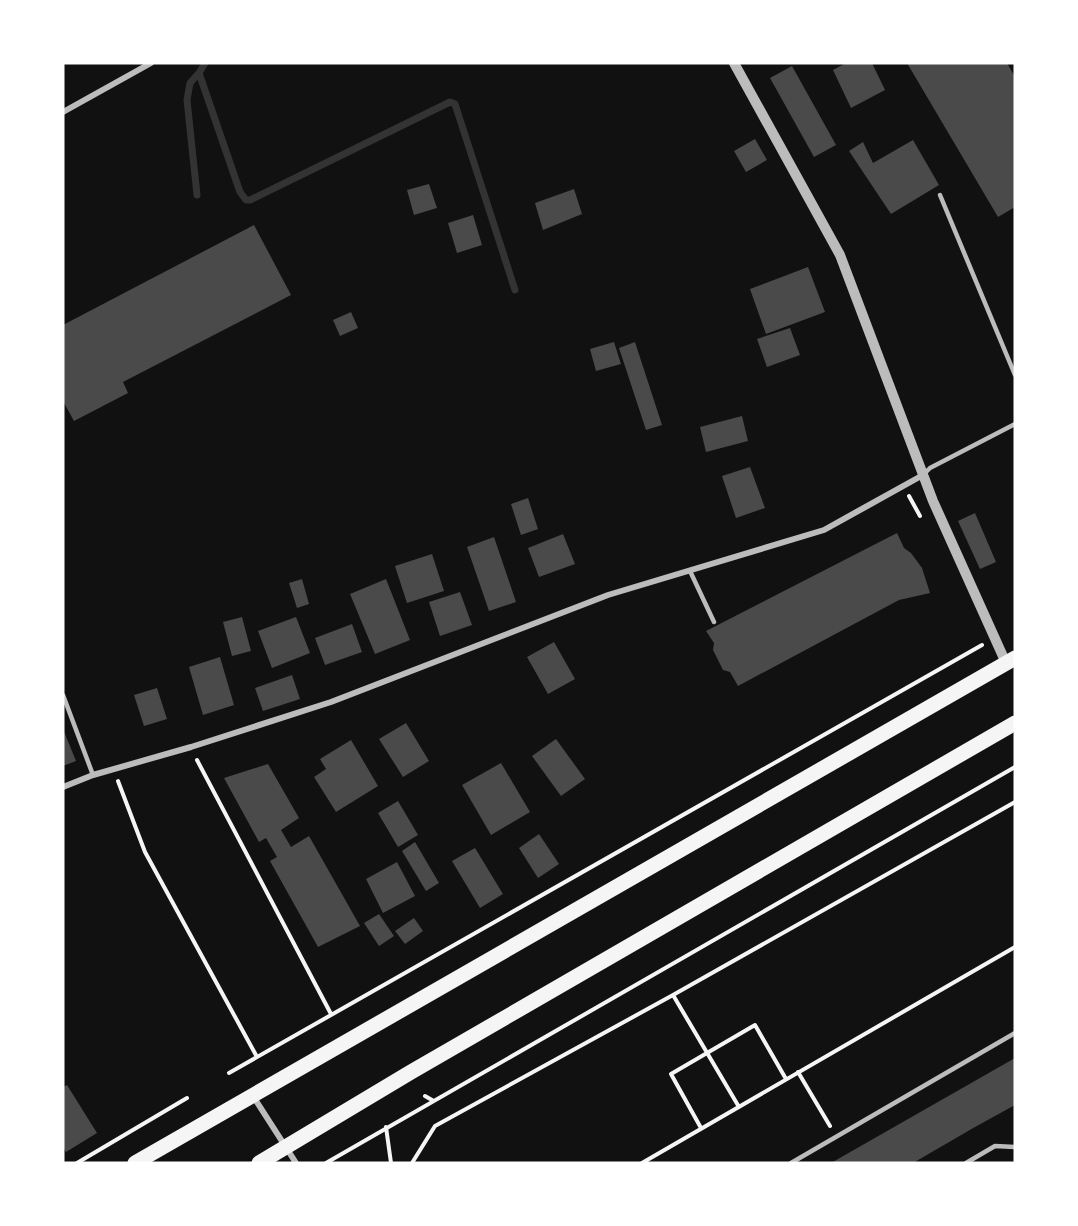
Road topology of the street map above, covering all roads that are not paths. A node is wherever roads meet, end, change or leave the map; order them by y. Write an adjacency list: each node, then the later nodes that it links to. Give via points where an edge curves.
1 (152, 63): 3 (street)
2 (734, 63): 7 (street, via 840,255)
3 (63, 112)
4 (940, 195): 5 (lane)
5 (1015, 375)
6 (1015, 424): 7 (lane)
7 (923, 475): 8 (street, via 824,530); 10 (street, via 975,598)
8 (690, 571): 9 (lane); 13 (street, via 608,595 331,702)
9 (714, 622)
10 (1010, 660): 16 (main road)
11 (63, 694): 13 (lane)
12 (1015, 723): 18 (main road)
13 (93, 775): 14 (street)
14 (63, 787)
15 (1015, 1033): 22 (lane)
16 (253, 1096): 18 (street); 19 (main road)
17 (1015, 1147): 23 (lane, via 995,1146)
18 (286, 1148): 20 (main road); 21 (street)
19 (135, 1163)
20 (259, 1163)
21 (296, 1163)
22 (791, 1163)
23 (966, 1163)

